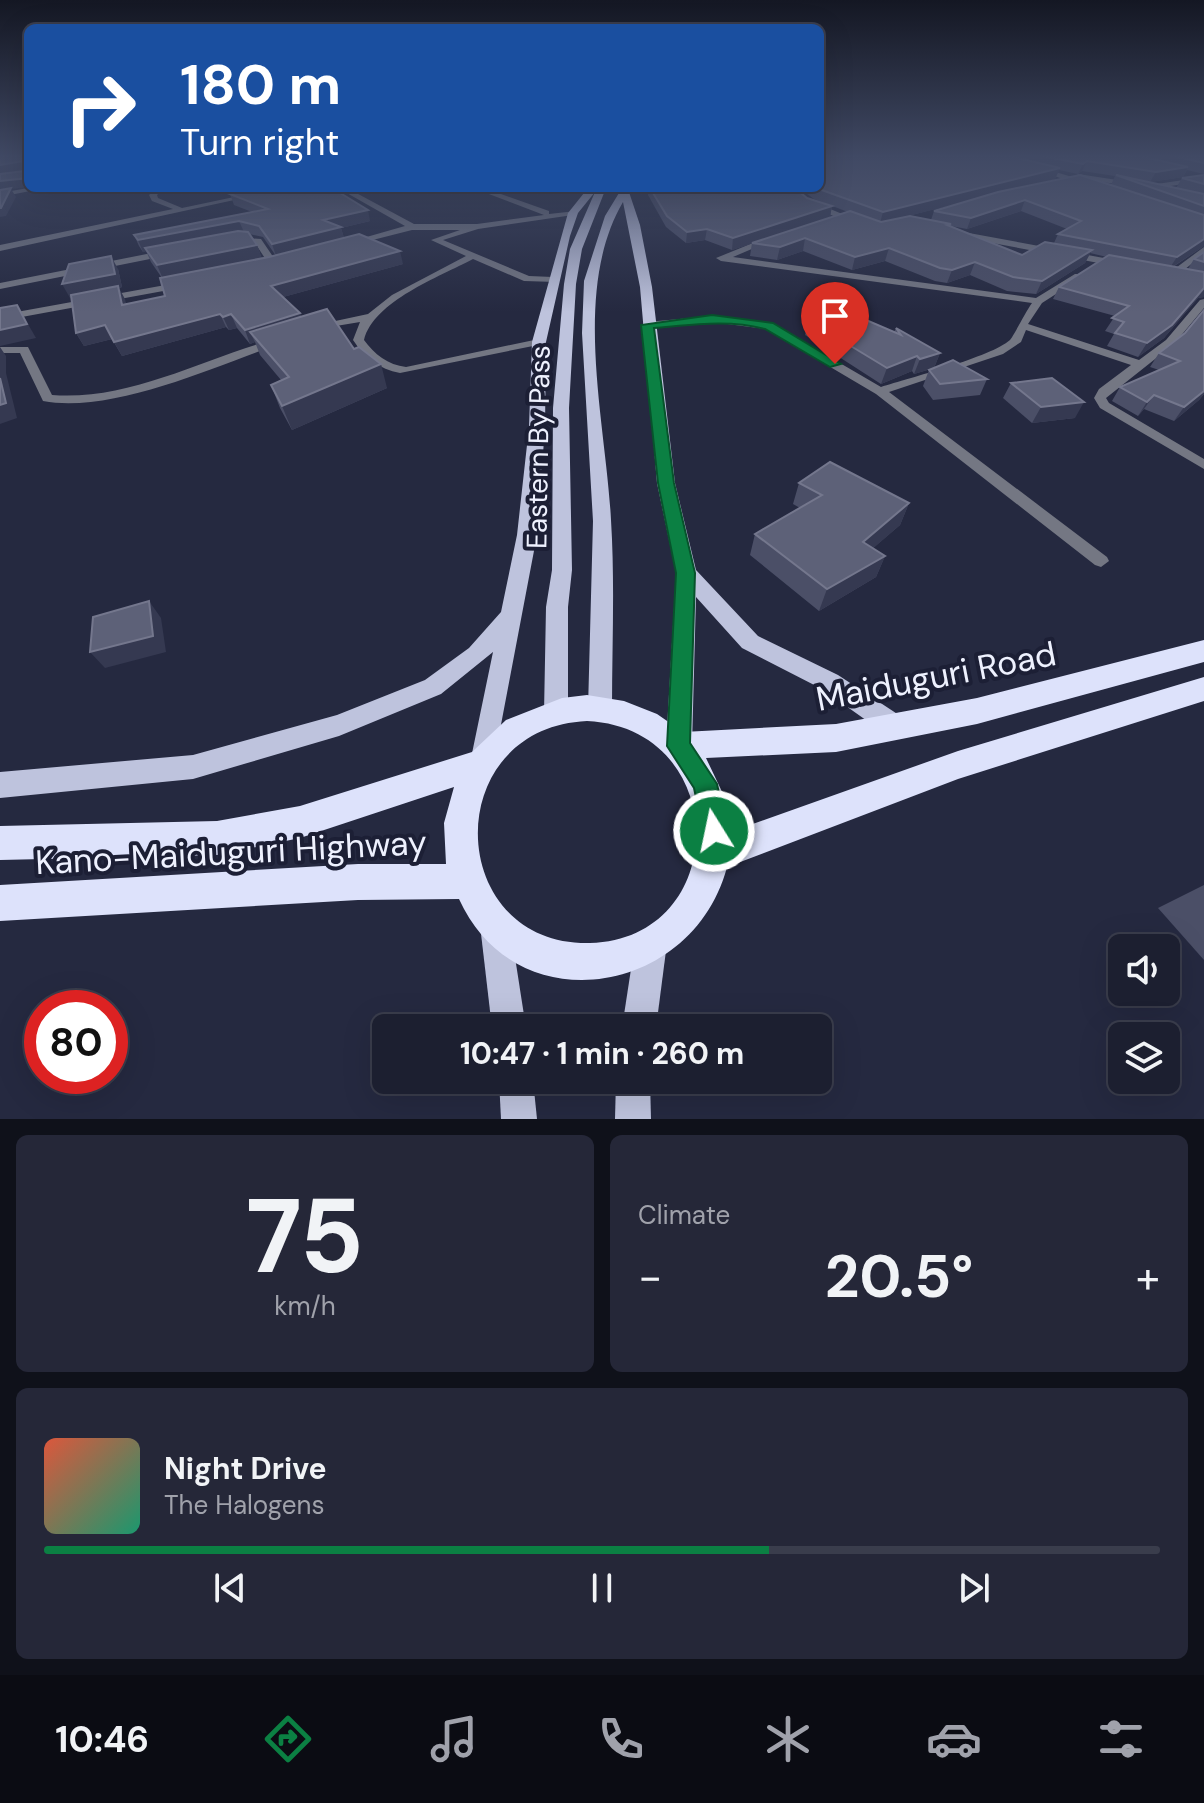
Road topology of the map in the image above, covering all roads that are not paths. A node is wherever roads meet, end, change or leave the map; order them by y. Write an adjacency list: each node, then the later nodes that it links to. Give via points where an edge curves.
1 (183, 208): 9 (street)
2 (378, 208): 14 (street)
3 (532, 208): 11 (street)
4 (577, 208): 10 (main road)
5 (593, 208): 51 (main road, Eastern By Pass, via 576,249 570,284 561,408)
6 (615, 208): 50 (main road, Eastern By Pass, via 590,281 602,521)
7 (631, 208): 36 (main road, via 646,287)
8 (821, 208): 12 (street)
9 (179, 209): 20 (street)
10 (573, 213): 11 (street); 29 (main road)
11 (551, 215): 15 (street)
12 (845, 218): 13 (street); 16 (street)
13 (821, 224)
14 (412, 227): 15 (street); 21 (street)
15 (477, 227): 24 (street, via 435,240)
16 (871, 227)
17 (945, 231): 25 (street)
18 (785, 235): 32 (street, via 721,258)
19 (219, 243): 27 (street, via 258,241 277,263)
20 (0, 248)
21 (339, 248)
22 (1204, 250): 28 (street, via 1177,276)
23 (175, 252): 31 (street)
24 (473, 256): 29 (street, via 527,279); 34 (street)
25 (1102, 260): 26 (street); 32 (street)
26 (1130, 266)
27 (258, 267)
28 (1158, 272)
29 (553, 280): 40 (main road)
30 (199, 281): 35 (street)
31 (0, 286)
32 (1038, 301): 37 (street)
33 (1204, 302): 42 (street)
34 (369, 317): 38 (street); 40 (street, via 358,336 361,349 391,370)
35 (0, 318)
36 (647, 325): 43 (street, via 712,319 769,326); 46 (main road, via 666,483)
37 (1022, 325): 42 (street); 43 (street, via 1017,340 983,359)
38 (296, 335)
39 (282, 340): 41 (street, via 133,387 63,401 47,398 24,349)
40 (539, 342): 47 (main road, via 527,535)
41 (0, 350)
42 (1142, 365): 44 (street, via 1103,392 1104,405)
43 (880, 391): 45 (street)
44 (1204, 465)
45 (1101, 561)
46 (686, 573): 52 (main road, via 750,642 830,682); 53 (main road)
47 (509, 618): 54 (main road); 55 (main road, via 477,655 433,687 339,725 193,767)
48 (1204, 651): 52 (highway, Maiduguri Road)
49 (1204, 689): 57 (highway, via 958,765)
50 (600, 709): 51 (highway); 53 (highway, via 643,720)
51 (556, 713): 54 (highway, via 516,731)
52 (896, 727): 53 (highway, Maiduguri Road, via 836,738)
53 (679, 746): 57 (highway, via 705,784 714,831)
54 (483, 763): 56 (highway, Kano-Maiduguri Highway, via 300,822 217,838); 58 (highway, via 463,806 459,831)
55 (0, 785)
56 (0, 843)
57 (712, 856): 61 (highway, via 692,905)
58 (467, 881): 59 (highway, Kano-Maiduguri Highway, via 344,882); 60 (highway)
59 (0, 903)
60 (495, 925): 61 (highway, via 542,955 570,961 598,961); 62 (main road)
61 (651, 943): 63 (main road)
62 (507, 1014)
63 (641, 1014)
64 (517, 1094): 66 (main road)
65 (633, 1094): 67 (main road)
66 (519, 1119)
67 (633, 1119)

